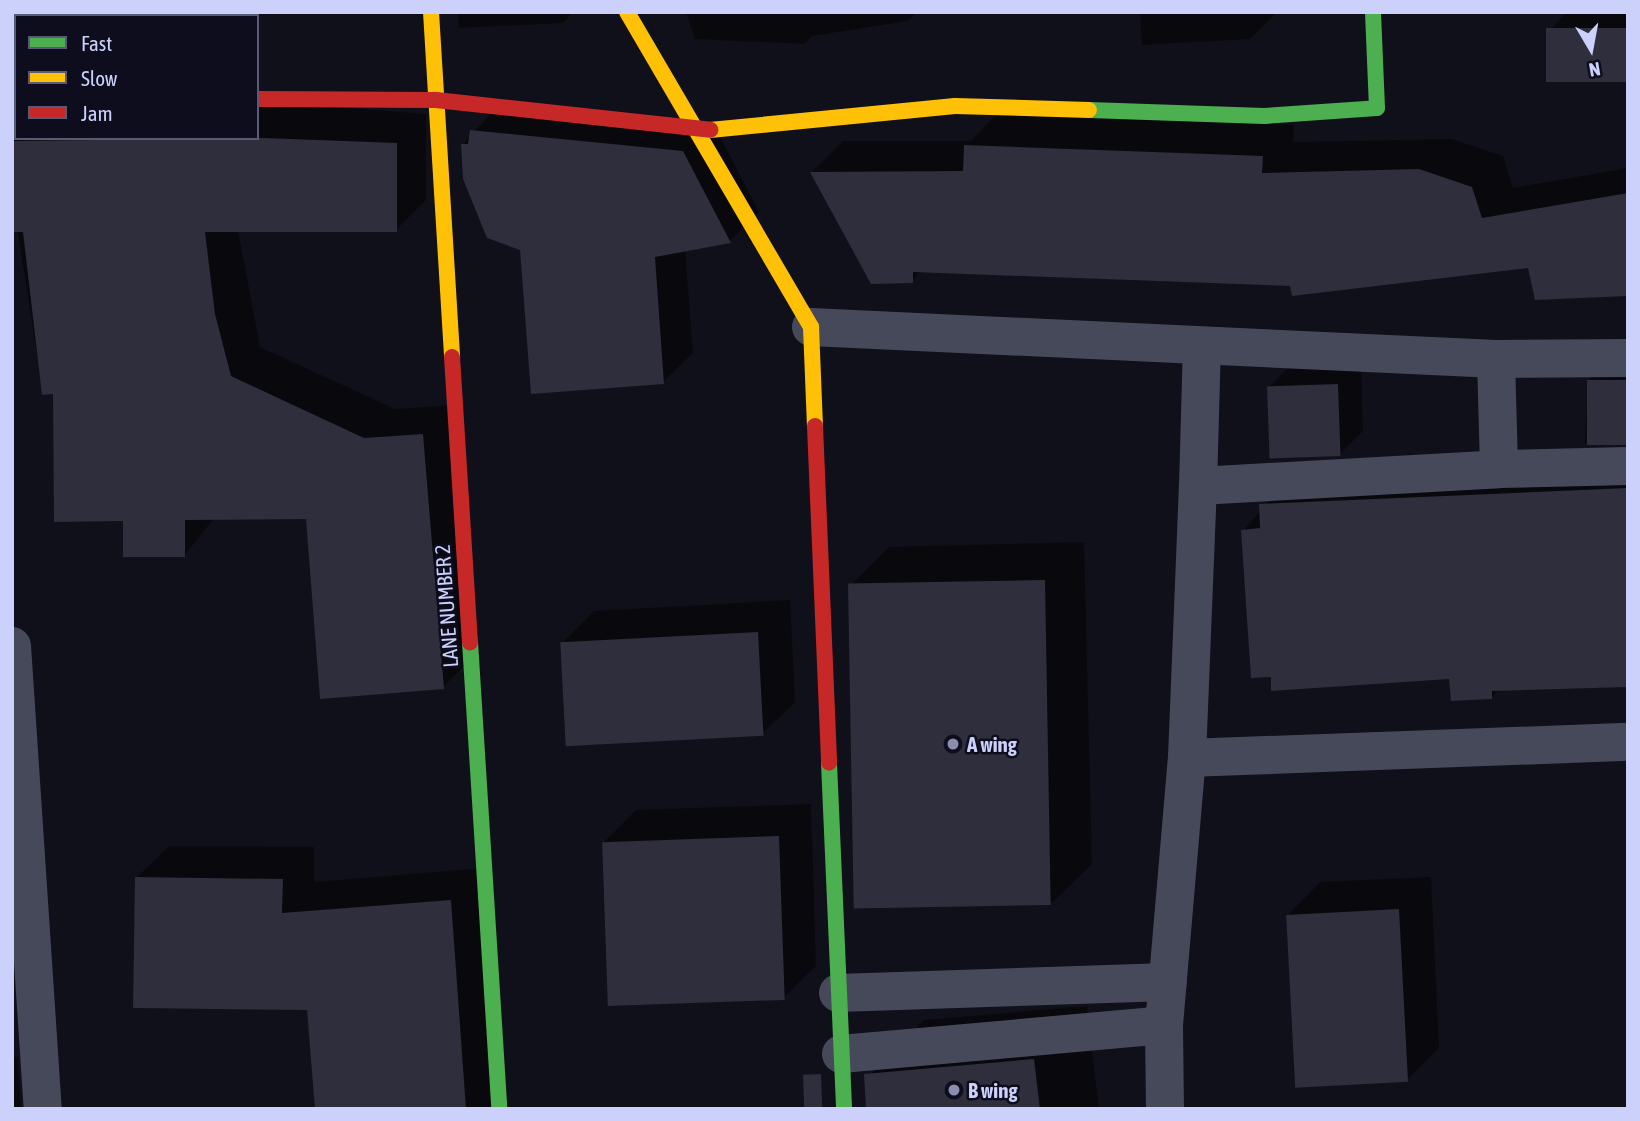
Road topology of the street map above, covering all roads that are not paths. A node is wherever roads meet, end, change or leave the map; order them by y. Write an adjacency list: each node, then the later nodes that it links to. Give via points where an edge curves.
1 (431, 12): 5 (street, LANE NUMBER 2)
2 (627, 12): 6 (street)
3 (1373, 12): 6 (street, via 1377,108 1251,116 956,106)
4 (259, 99): 5 (street)
5 (436, 100): 6 (street); 22 (street, LANE NUMBER 2)
6 (696, 131): 7 (street)
7 (811, 327): 8 (street); 18 (street)
8 (1202, 346): 10 (street); 13 (street)
9 (1628, 358): 10 (street)
10 (1496, 359): 12 (street)
11 (1628, 466): 12 (street)
12 (1499, 469): 13 (street)
13 (1198, 486): 16 (street)
14 (12, 646): 21 (street)
15 (1628, 742): 16 (street)
16 (1187, 758): 17 (street)
17 (1168, 982): 18 (street); 19 (street)
18 (838, 993): 20 (street)
19 (1164, 1025): 20 (street); 24 (street)
20 (841, 1054): 23 (street)
21 (43, 1109)
22 (499, 1109)
23 (844, 1109)
24 (1165, 1109)

